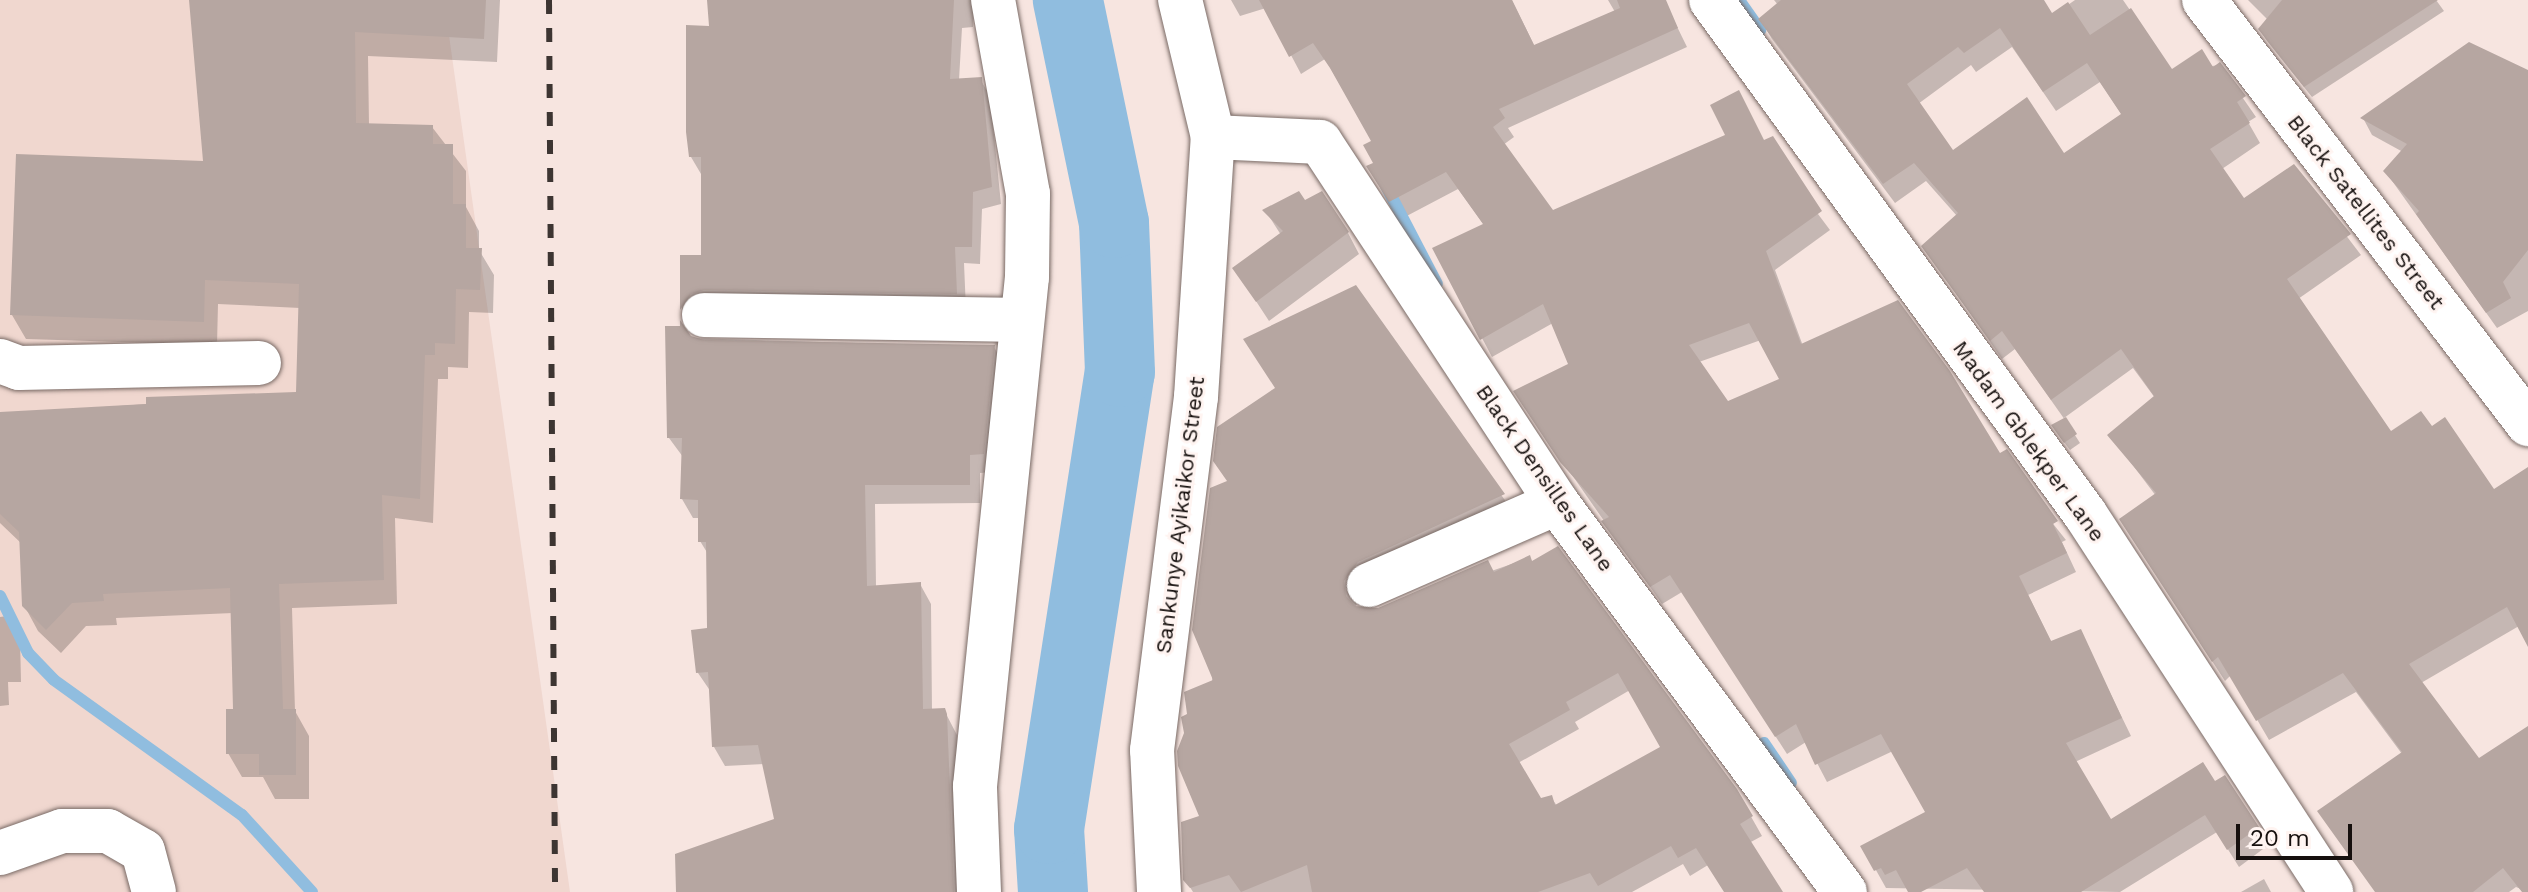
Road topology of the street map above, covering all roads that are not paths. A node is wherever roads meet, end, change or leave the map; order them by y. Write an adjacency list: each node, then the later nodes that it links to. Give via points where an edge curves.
1 (993, 0): 7 (street, via 1028,194 1027,277)
2 (1180, 0): 5 (street, Sankunye Ayikaikor Street)
3 (1711, 0): 18 (street, Madam Gblekper Lane, via 2085,514)
4 (2204, 0): 10 (street, Black Satellites Street)
5 (1213, 137): 11 (street, Black Densilles Lane, via 1320,142); 16 (street, Sankunye Ayikaikor Street, via 1196,397 1152,750)
6 (704, 315): 7 (street)
7 (1020, 320): 15 (street, via 975,786)
8 (0, 361): 9 (street, via 19,368)
9 (259, 363)
10 (2528, 424)
11 (1557, 503): 12 (street); 17 (street, Black Densilles Lane)
12 (1369, 585)
13 (0, 853): 14 (street, via 62,831 108,831 143,851)
14 (154, 892)
15 (979, 892)
16 (1159, 892)
17 (1845, 892)
18 (2331, 892)

